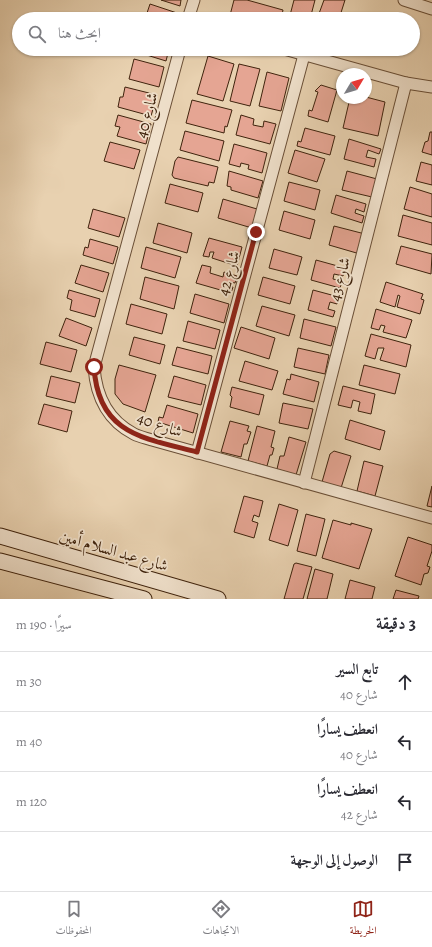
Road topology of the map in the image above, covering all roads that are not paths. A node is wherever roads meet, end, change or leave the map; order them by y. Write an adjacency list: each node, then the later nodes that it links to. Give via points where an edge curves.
1 (194, 0): 4 (street)
2 (404, 0): 3 (street)
3 (432, 9)
4 (190, 12)
5 (178, 56): 10 (street, شارع 40, via 94,367 99,397 106,410 119,424 134,434)
6 (304, 56): 10 (street, شارع 42)
7 (308, 56): 8 (street)
8 (406, 83): 9 (street); 11 (street, شارع 43)
9 (432, 87)
10 (197, 452): 11 (street, شارع 40)
11 (304, 483): 12 (street, شارع 40)
12 (432, 518)
13 (0, 536): 14 (street, شارع عبد السلام أمين)
14 (28, 544): 16 (street, via 20,546 15,552 15,560); 18 (street, شارع عبد السلام أمين)
15 (0, 561): 16 (street)
16 (22, 567): 17 (street)
17 (144, 599)
18 (218, 599)

